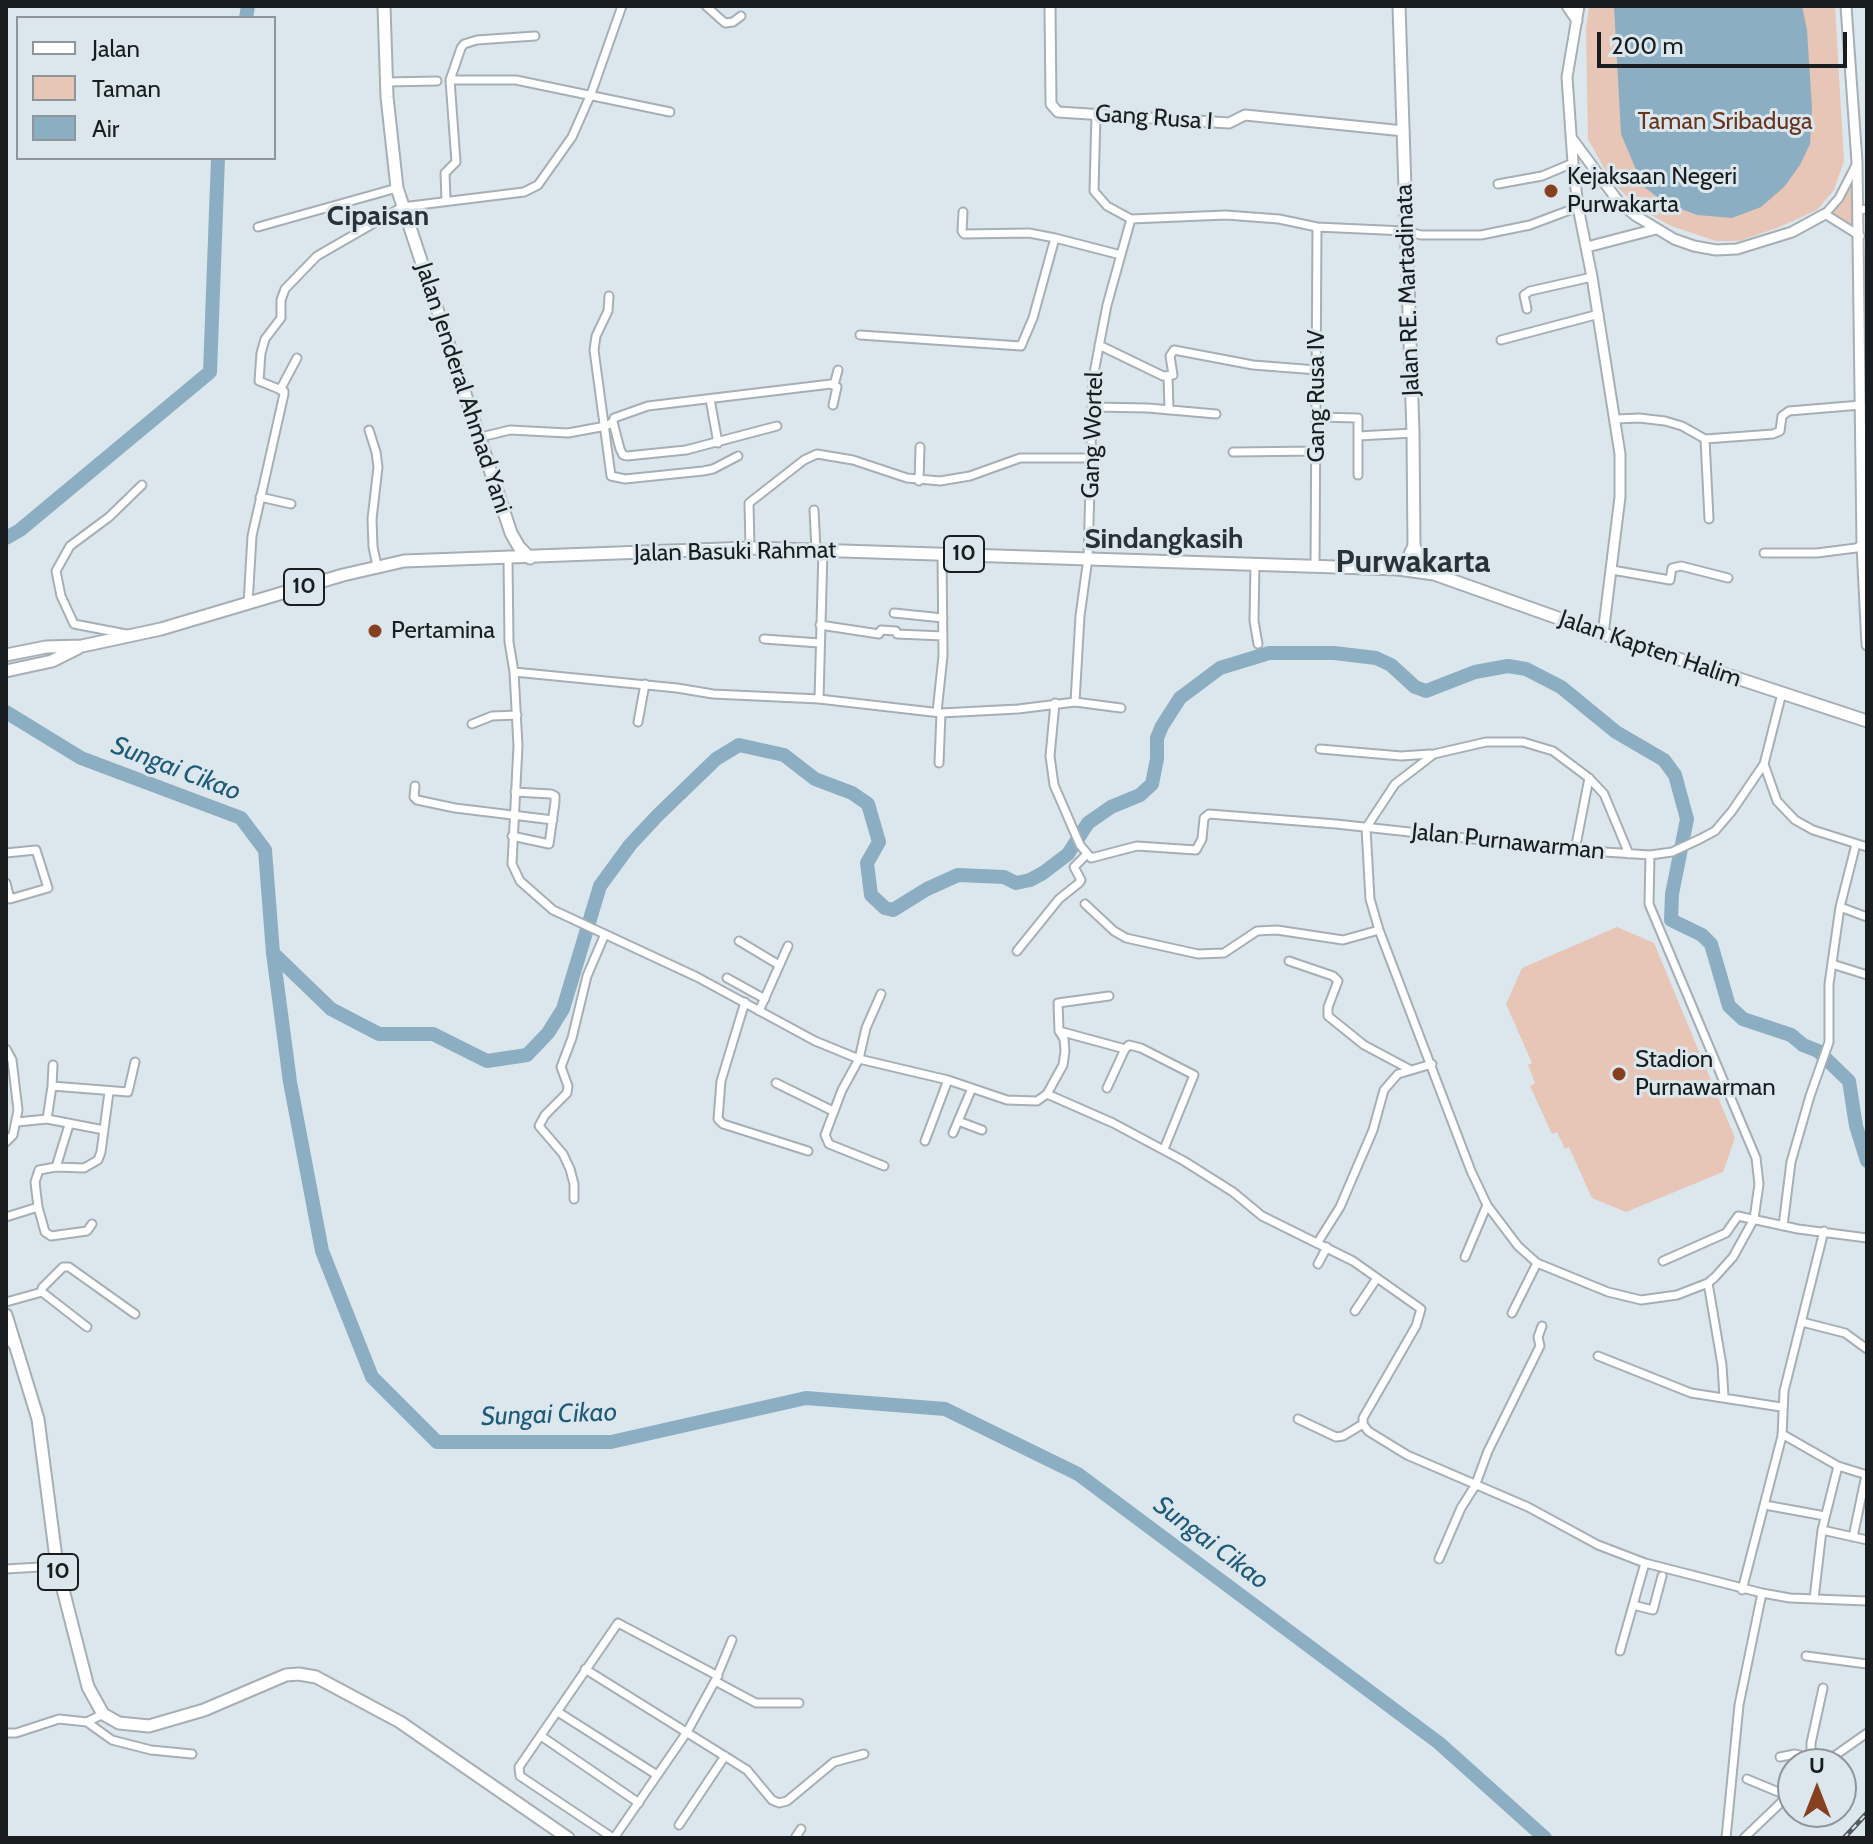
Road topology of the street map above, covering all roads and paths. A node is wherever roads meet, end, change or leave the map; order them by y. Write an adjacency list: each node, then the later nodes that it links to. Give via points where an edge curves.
1 (384, 6): 14 (main road, Jalan Jenderal Ahmad Yani)
2 (622, 6): 15 (street)
3 (706, 6): 9 (street, via 725,23)
4 (1050, 6): 17 (street, Gang Rusa I, via 1051,104 1058,112)
5 (1399, 6): 18 (main road, Jalan RE. Martadinata)
6 (1567, 6): 10 (street)
7 (1579, 6): 10 (street)
8 (1846, 6): 20 (street)
9 (741, 16)
10 (1577, 21): 19 (street, via 1567,77)
11 (535, 36): 12 (street, via 464,44)
12 (450, 80): 15 (street, via 516,80); 24 (street, via 456,162 445,173)
13 (437, 81): 14 (street)
14 (386, 82): 23 (main road, Jalan Jenderal Ahmad Yani)
15 (591, 94): 16 (street); 24 (street, via 572,137 538,185 524,192)
16 (670, 112)
17 (1096, 114): 18 (street, Gang Rusa I, via 1229,123 1245,115); 30 (street, via 1094,191 1107,206)
18 (1404, 131): 34 (main road, Jalan RE. Martadinata)
19 (1571, 137): 21 (street); 33 (street, via 1618,201)
20 (1857, 162): 27 (street); 29 (street)
21 (1573, 163): 22 (street, via 1542,176); 26 (street)
22 (1498, 184)
23 (397, 188): 25 (main road, Jalan Jenderal Ahmad Yani); 31 (street)
24 (446, 201): 25 (street)
25 (402, 207): 52 (street, via 317,256 285,289 282,315 265,339 258,377); 66 (main road, Jalan Jenderal Ahmad Yani)
26 (1578, 207): 34 (street, via 1481,235); 37 (street)
27 (1863, 210): 35 (street)
28 (963, 212): 36 (street, via 964,234)
29 (1825, 214): 33 (street, via 1792,232 1737,249 1694,246); 35 (street)
30 (1131, 219): 32 (street, via 1226,215); 38 (street, Gang Wortel)
31 (258, 227)
32 (1317, 227): 34 (street); 48 (street, Gang Rusa IV)
33 (1656, 229): 37 (street)
34 (1405, 231): 64 (main road, Jalan RE. Martadinata)
35 (1860, 236): 49 (street)
36 (1055, 238): 38 (street); 43 (street, via 1021,346)
37 (1587, 247): 39 (street)
38 (1121, 255): 45 (street, Gang Wortel)
39 (1592, 277): 41 (street, via 1530,291 1524,295); 42 (street)
40 (609, 296): 61 (street, via 594,343)
41 (1527, 309)
42 (1599, 314): 44 (street); 60 (street)
43 (860, 335)
44 (1501, 340)
45 (1099, 345): 50 (street); 56 (street, Gang Wortel)
46 (297, 358): 52 (street)
47 (838, 370): 51 (street)
48 (1317, 370): 50 (street, via 1174,350 1174,372); 59 (street, Gang Rusa IV)
49 (1864, 370): 55 (street)
50 (1168, 376): 57 (street)
51 (834, 385): 53 (street); 54 (street)
52 (280, 390): 77 (street, via 284,394)
53 (710, 399): 61 (street, via 648,406); 68 (street)
54 (833, 405)
55 (1861, 405): 67 (street, via 1789,411 1782,416 1780,431 1773,434); 82 (street)
56 (1092, 407): 57 (street); 73 (street, Gang Wortel)
57 (1169, 410): 58 (street)
58 (1216, 414)
59 (1317, 417): 65 (street, via 1358,418); 70 (street, Gang Rusa IV)
60 (1617, 419): 67 (street, via 1665,421); 95 (street, via 1620,497)
61 (609, 424): 66 (street, via 556,434 510,430); 68 (street, via 623,455); 72 (street, via 609,472 615,478 703,471)
62 (777, 426): 68 (street)
63 (369, 430): 93 (street, via 378,467 372,519)
64 (1413, 433): 65 (street); 83 (main road, Jalan RE. Martadinata)
65 (1358, 436): 74 (street)
66 (481, 437): 81 (main road, Jalan Jenderal Ahmad Yani)
67 (1705, 439): 80 (street)
68 (718, 443)
69 (920, 447): 75 (street)
70 (1317, 451): 71 (street); 92 (street, Gang Rusa IV)
71 (1233, 452)
72 (738, 456)
73 (1092, 458): 75 (street, via 1020,458 970,476); 89 (street, Gang Wortel)
74 (1358, 475)
75 (919, 481): 84 (street, via 817,454 749,503)
76 (142, 485): 104 (street, via 70,546 56,571 74,624)
77 (260, 497): 78 (street); 99 (street)
78 (291, 504)
79 (814, 510): 85 (street)
80 (1709, 519)
81 (511, 533): 88 (main road, Jalan Jenderal Ahmad Yani); 90 (main road, Jalan Jenderal Ahmad Yani)
82 (1862, 545): 87 (street, via 1817,553); 98 (street)
83 (1414, 546): 94 (main road); 96 (main road)
84 (750, 548): 85 (main road, Jalan Basuki Rahmat / 10); 88 (main road, Jalan Basuki Rahmat / 10)
85 (820, 549): 86 (main road, Jalan Basuki Rahmat / 10); 102 (street)
86 (942, 553): 89 (main road, Jalan Basuki Rahmat / 10); 101 (street)
87 (1764, 553)
88 (530, 558): 90 (main road, Jalan Basuki Rahmat / 10)
89 (1088, 558): 91 (main road, Jalan Basuki Rahmat / 10); 117 (street, Gang Wortel)
90 (502, 559): 93 (main road, Jalan Basuki Rahmat / 10); 113 (street)
91 (1255, 563): 92 (main road, Jalan Basuki Rahmat / 10); 108 (street)
92 (1315, 565): 94 (main road, Jalan Basuki Rahmat / 10)
93 (377, 566): 99 (main road, Jalan Basuki Rahmat / 10)
94 (1398, 569): 96 (main road, Jalan Kapten Halim)
95 (1612, 570): 97 (street, via 1670,580 1672,568 1681,566); 103 (street)
96 (1434, 574): 103 (main road, Jalan Kapten Halim)
97 (1728, 578)
98 (1866, 587): 109 (street)
99 (248, 604): 104 (main road, Jalan Basuki Rahmat / 10)
100 (894, 613): 101 (street)
101 (943, 618): 105 (street)
102 (820, 625): 105 (street); 107 (street)
103 (1603, 634): 115 (main road, Jalan Kapten Halim)
104 (132, 635): 110 (main road, Jalan Basuki Rahmat / 10)
105 (943, 636): 120 (street)
106 (764, 639): 107 (street)
107 (819, 643): 116 (street)
108 (1258, 644)
109 (1867, 645)
110 (82, 646): 111 (main road, Jalan Basuki Rahmat / 10); 112 (main road, Jalan Basuki Rahmat / 10, via 52,661)
111 (9, 655)
112 (11, 670)
113 (514, 672): 114 (street); 121 (street)
114 (645, 684): 116 (street, via 713,694); 123 (street)
115 (1782, 693): 122 (main road, Jalan Kapten Halim); 128 (street)
116 (819, 699): 120 (street)
117 (1075, 702): 118 (street); 119 (street)
118 (1055, 703): 120 (street); 141 (street, via 1050,756 1054,785)
119 (1121, 708)
120 (939, 713): 127 (street)
121 (517, 715): 124 (street); 131 (street)
122 (1867, 721)
123 (638, 722)
124 (472, 724)
125 (1320, 749): 126 (street)
126 (1434, 754): 129 (street, via 1486,742 1523,742 1553,751); 134 (street, via 1395,784)
127 (939, 763)
128 (1764, 764): 136 (street, via 1785,812 1813,830); 142 (street, Jalan Purnawarman, via 1715,831 1672,852)
129 (1589, 778): 138 (street); 140 (street, via 1604,794)
130 (415, 786): 132 (street, via 417,800)
131 (515, 792): 132 (street); 133 (street, via 555,796)
132 (514, 816): 133 (street); 135 (street)
133 (553, 820): 135 (street, via 549,844)
134 (1366, 828): 138 (street, Jalan Purnawarman); 141 (street, Jalan Purnawarman, via 1209,814 1196,850 1137,846 1096,858); 147 (street, via 1370,899)
135 (512, 836): 148 (street, via 512,864 520,881 540,901)
136 (1856, 844): 137 (street); 145 (street)
137 (1867, 847)
138 (1575, 850): 140 (street, Jalan Purnawarman)
139 (6, 853): 143 (street, via 36,850 48,888 10,899)
140 (1629, 854): 142 (street, Jalan Purnawarman)
141 (1086, 855): 151 (street, via 1074,867 1079,883)
142 (1650, 855): 195 (street, via 1649,904 1756,1158)
143 (6, 883)
144 (1085, 904): 147 (street, via 1126,938 1198,954 1224,953 1257,931 1343,940)
145 (1840, 907): 146 (street); 153 (street)
146 (1867, 917)
147 (1379, 930): 167 (street)
148 (605, 934): 160 (street); 191 (street, via 562,1063 567,1093 539,1125 563,1154)
149 (739, 941): 154 (street)
150 (788, 946): 154 (street)
151 (1017, 951)
152 (1289, 961): 169 (street, via 1333,976 1338,981 1328,1016 1364,1045)
153 (1832, 964): 155 (street); 197 (street, via 1827,1049 1791,1162)
154 (779, 965): 159 (street)
155 (1867, 975)
156 (727, 978): 159 (street)
157 (881, 994): 165 (street)
158 (1109, 996): 162 (street, via 1058,1003)
159 (765, 999): 161 (street)
160 (745, 1002): 161 (street); 188 (street, via 721,1081 718,1119)
161 (759, 1011): 165 (street)
162 (1059, 1031): 164 (street); 176 (street, via 1064,1039 1063,1065)
163 (6, 1049): 180 (street, via 12,1060)
164 (1125, 1049): 174 (street); 187 (street, via 1141,1048 1195,1076)
165 (859, 1059): 170 (street); 177 (street)
166 (135, 1062): 175 (street, via 128,1092)
167 (1432, 1064): 169 (street); 192 (street)
168 (53, 1065): 172 (street)
169 (1409, 1069): 200 (street, via 1384,1090 1340,1207)
170 (948, 1080): 173 (street); 185 (street)
171 (776, 1083): 177 (street)
172 (52, 1086): 175 (street); 178 (street)
173 (972, 1088): 176 (street, via 1015,1101 1037,1101); 179 (street)
174 (1107, 1088)
175 (109, 1092): 182 (street)
176 (1047, 1094): 187 (street)
177 (833, 1111): 189 (street, via 825,1135 829,1144)
178 (47, 1119): 180 (street); 181 (street)
179 (958, 1121): 183 (street); 184 (street)
180 (17, 1122): 186 (street)
181 (69, 1125): 182 (street); 190 (street)
182 (104, 1130): 190 (street, via 94,1163)
183 (982, 1130)
184 (953, 1133)
185 (925, 1141)
186 (6, 1142)
187 (1164, 1149): 200 (street, via 1262,1216)
188 (808, 1151)
189 (884, 1166)
190 (56, 1167): 193 (street, via 36,1175)
191 (574, 1199)
192 (1487, 1205): 202 (street); 204 (street)
193 (38, 1207): 194 (street); 196 (street, via 47,1235 87,1231)
194 (6, 1217)
195 (1754, 1219): 197 (street); 203 (street, via 1738,1216 1726,1233); 207 (street, via 1733,1257)
196 (92, 1224)
197 (1783, 1226): 198 (street)
198 (1824, 1231): 199 (street); 214 (street)
199 (1867, 1238)
200 (1318, 1242): 201 (street)
201 (1327, 1247): 205 (street); 206 (street)
202 (1465, 1257)
203 (1663, 1261)
204 (1537, 1263): 207 (street, via 1641,1300 1677,1295); 211 (street)
205 (1318, 1264)
206 (1377, 1278): 210 (street); 224 (street, via 1422,1314 1364,1413)
207 (1708, 1283): 221 (street)
208 (42, 1292): 209 (street); 212 (street, via 52,1277 69,1267); 216 (street)
209 (6, 1302)
210 (1355, 1311)
211 (1512, 1313)
212 (135, 1314)
213 (6, 1315): 218 (main road, 10)
214 (1802, 1322): 219 (street, via 1845,1333); 222 (street)
215 (1542, 1326): 228 (street, via 1540,1346)
216 (87, 1327)
217 (6, 1332): 218 (highway)
218 (14, 1343): 236 (main road, 10, via 41,1435)
219 (1867, 1349)
220 (1598, 1356): 221 (street, via 1691,1393)
221 (1724, 1397): 222 (street)
222 (1781, 1407): 225 (street)
223 (1298, 1419): 224 (street, via 1336,1437)
224 (1363, 1424): 228 (street, via 1407,1455)
225 (1782, 1434): 226 (street); 229 (street)
226 (1838, 1466): 227 (street); 230 (street)
227 (1867, 1475): 232 (street)
228 (1475, 1486): 234 (street); 235 (street)
229 (1765, 1505): 230 (street); 239 (street)
230 (1825, 1516): 231 (street)
231 (1822, 1530): 232 (street); 241 (street)
232 (1853, 1537): 233 (street)
233 (1867, 1540)
234 (1439, 1559)
235 (1645, 1563): 239 (street); 243 (street)
236 (57, 1566): 237 (street); 253 (main road, 10, via 88,1687)
237 (6, 1569)
238 (1662, 1576): 243 (street, via 1654,1609)
239 (1742, 1590): 240 (street)
240 (1762, 1593): 241 (street); 274 (street, via 1739,1705)
241 (1814, 1599): 242 (street)
242 (1867, 1601)
243 (1633, 1605): 245 (street)
244 (732, 1640): 249 (street)
245 (1620, 1651)
246 (1806, 1656): 247 (street)
247 (1867, 1664)
248 (585, 1669): 249 (street, via 618,1623); 252 (street); 255 (street)
249 (717, 1678): 251 (street, via 756,1703); 255 (street)
250 (1823, 1688): 259 (street)
251 (799, 1703)
252 (558, 1712): 258 (street); 264 (street)
253 (103, 1714): 254 (street); 271 (main road, via 119,1723 149,1726 286,1675 316,1677 400,1722)
254 (87, 1722): 256 (street, via 59,1719); 261 (street, via 112,1740)
255 (687, 1732): 263 (street); 264 (street)
256 (6, 1733)
257 (1867, 1733): 260 (street)
258 (541, 1736): 267 (street); 272 (street, via 518,1769 520,1776)
259 (1811, 1748)
260 (1846, 1748)
261 (192, 1754)
262 (864, 1754): 263 (street, via 834,1762 779,1803)
263 (725, 1756): 269 (street)
264 (657, 1775): 267 (street)
265 (1747, 1779): 266 (street)
266 (1777, 1789)
267 (639, 1803): 272 (street)
268 (1777, 1806): 275 (street)
269 (679, 1825)
270 (801, 1829): 273 (street)
271 (568, 1838)
272 (614, 1838)
273 (795, 1838)
274 (1726, 1838)
275 (1744, 1838)

